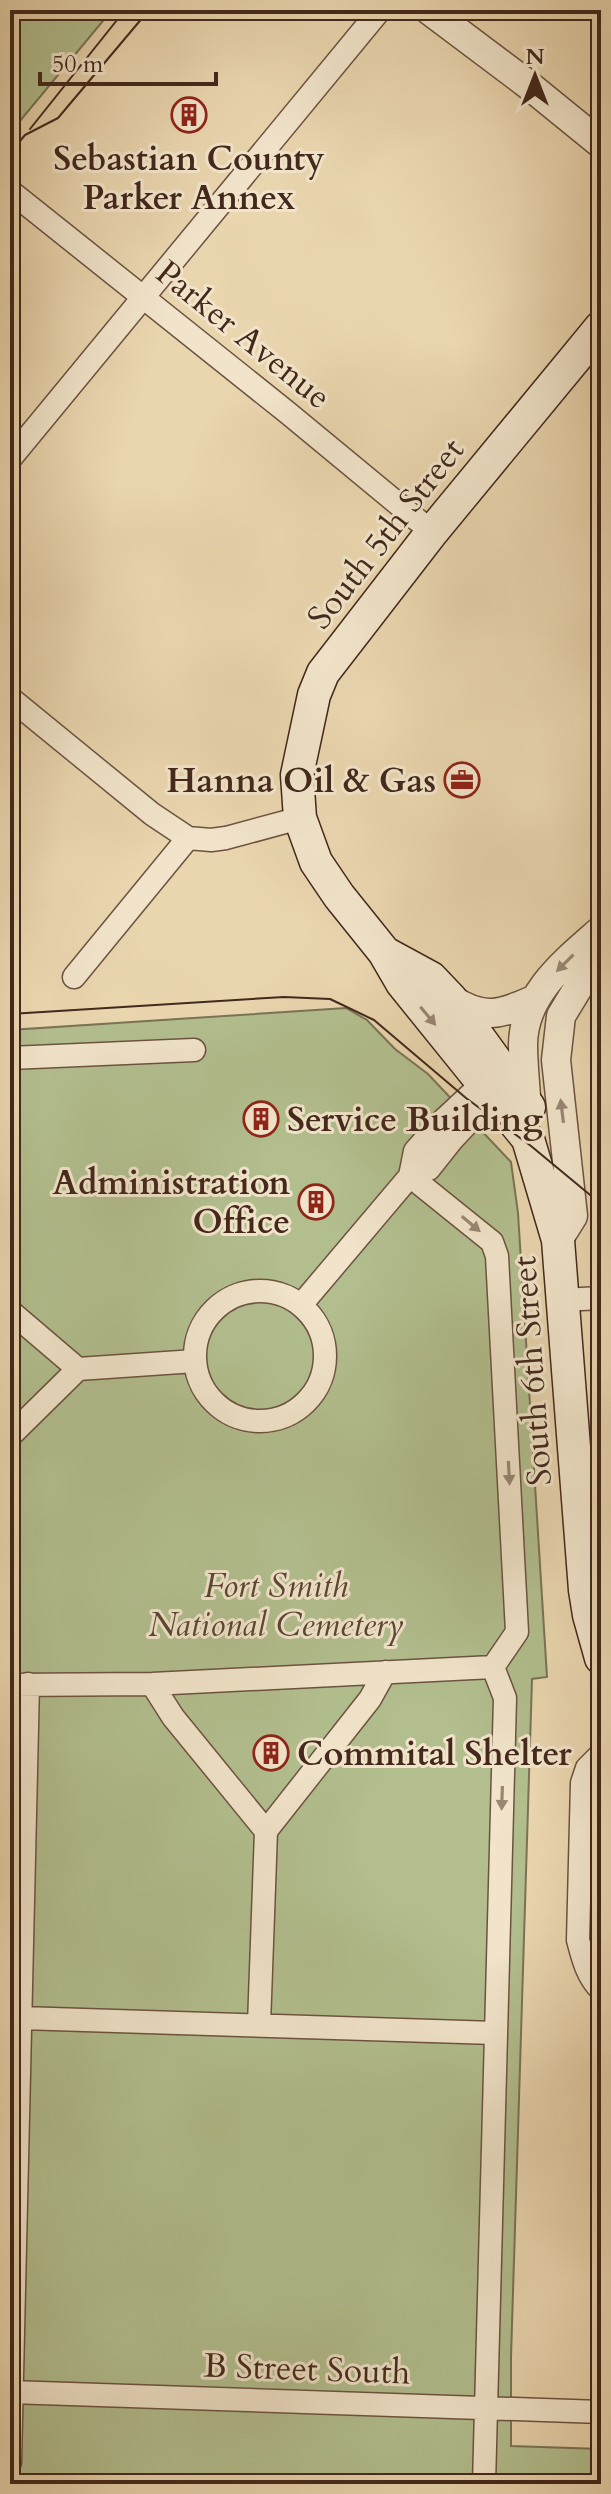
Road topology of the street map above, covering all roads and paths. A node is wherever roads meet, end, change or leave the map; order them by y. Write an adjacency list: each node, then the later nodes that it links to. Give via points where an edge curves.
1 (380, 10): 5 (street)
2 (429, 10): 3 (street)
3 (601, 144)
4 (10, 191): 5 (street, Parker Avenue)
5 (144, 297): 7 (street); 8 (street, Parker Avenue)
6 (601, 327): 8 (main road, South 5th Street)
7 (10, 459)
8 (432, 532): 10 (main road, South 5th Street, via 323,673 297,775)
9 (10, 698): 11 (street)
10 (300, 818): 11 (street, via 226,838); 14 (main road, South 5th Street, via 316,862)
11 (188, 838): 15 (street)
12 (601, 930): 17 (street, one-way to 17, via 567,959)
13 (601, 950): 24 (street, South 6th Street, one-way to 13, via 573,1216 557,1034 561,1016)
14 (384, 952): 16 (main road, via 431,978); 20 (main road, one-way to 20, via 402,983)
15 (74, 977)
16 (451, 999): 17 (street, via 485,1013 507,1012); 20 (main road)
17 (533, 1000): 20 (street, via 500,1044); 21 (street, via 523,1040)
18 (194, 1050): 19 (street)
19 (10, 1058)
20 (491, 1080): 21 (main road); 22 (main road); 23 (street, via 415,1151)
21 (527, 1103): 22 (street); 24 (main road, via 560,1211)
22 (528, 1139): 24 (main road)
23 (410, 1176): 27 (street); 33 (street, one-way to 33, via 492,1242 497,1256 517,1632)
24 (558, 1240): 26 (main road, South 6th Street)
25 (601, 1298): 26 (street)
26 (562, 1300): 32 (main road, South 6th Street, via 585,1590)
27 (301, 1305): 29 (street, via 266,1291 229,1299 204,1323); 29 (street, via 316,1323 325,1354 314,1392 290,1413 270,1420 233,1415 206,1393)
28 (10, 1311): 30 (street)
29 (195, 1361): 30 (street)
30 (78, 1369): 31 (street)
31 (10, 1436)
32 (601, 1658)
33 (493, 1667): 34 (street); 42 (street, one-way to 42, via 505,1698)
34 (385, 1672): 35 (street); 38 (street, via 370,1699)
35 (152, 1684): 36 (street); 38 (street)
36 (19, 1685): 40 (street)
37 (601, 1754): 39 (street, via 587,1768 582,1783 578,1940 584,1964)
38 (266, 1831): 41 (street)
39 (601, 1990)
40 (21, 2018): 41 (street); 43 (street)
41 (259, 2025): 42 (street)
42 (495, 2033): 44 (street)
43 (11, 2392): 44 (street, B Street South); 46 (street)
44 (486, 2408): 45 (street, B Street South); 47 (street)
45 (601, 2412)
46 (10, 2462)
47 (484, 2484)

